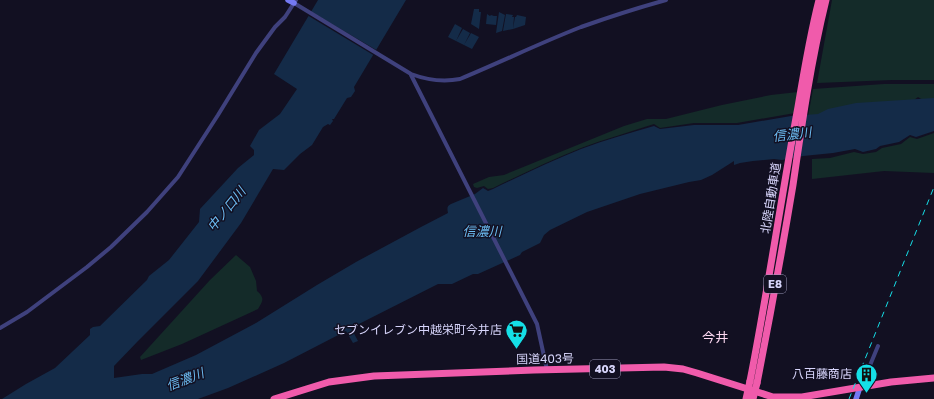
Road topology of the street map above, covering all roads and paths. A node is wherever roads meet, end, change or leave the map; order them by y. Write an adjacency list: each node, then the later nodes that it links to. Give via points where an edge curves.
1 (288, 0): 5 (street)
2 (666, 0): 6 (street, via 570,32 460,79 435,80)
3 (819, 0): 11 (highway, 北陸自動車道 / E8, via 784,187)
4 (826, 0): 11 (highway, 北陸自動車道 / E8, via 809,82 770,318)
5 (295, 2): 6 (street); 7 (street, via 256,53 178,177 147,212 87,267)
6 (410, 74): 9 (street, via 537,324)
7 (0, 328)
8 (878, 346): 12 (street)
9 (548, 370): 13 (highway, 国道403号 / 403, via 664,367 684,369); 14 (highway, 国道403号 / 403, via 374,376 329,382)
10 (934, 378): 12 (highway, 国道403号 / 403)
11 (754, 382): 15 (highway, 北陸自動車道 / E8, bridge); 16 (highway, 北陸自動車道 / E8, bridge)
12 (860, 387): 13 (highway, 国道403号 / 403, via 802,397); 17 (street)
13 (774, 398)
14 (274, 399)
15 (746, 399)
16 (754, 399)
17 (856, 399)

